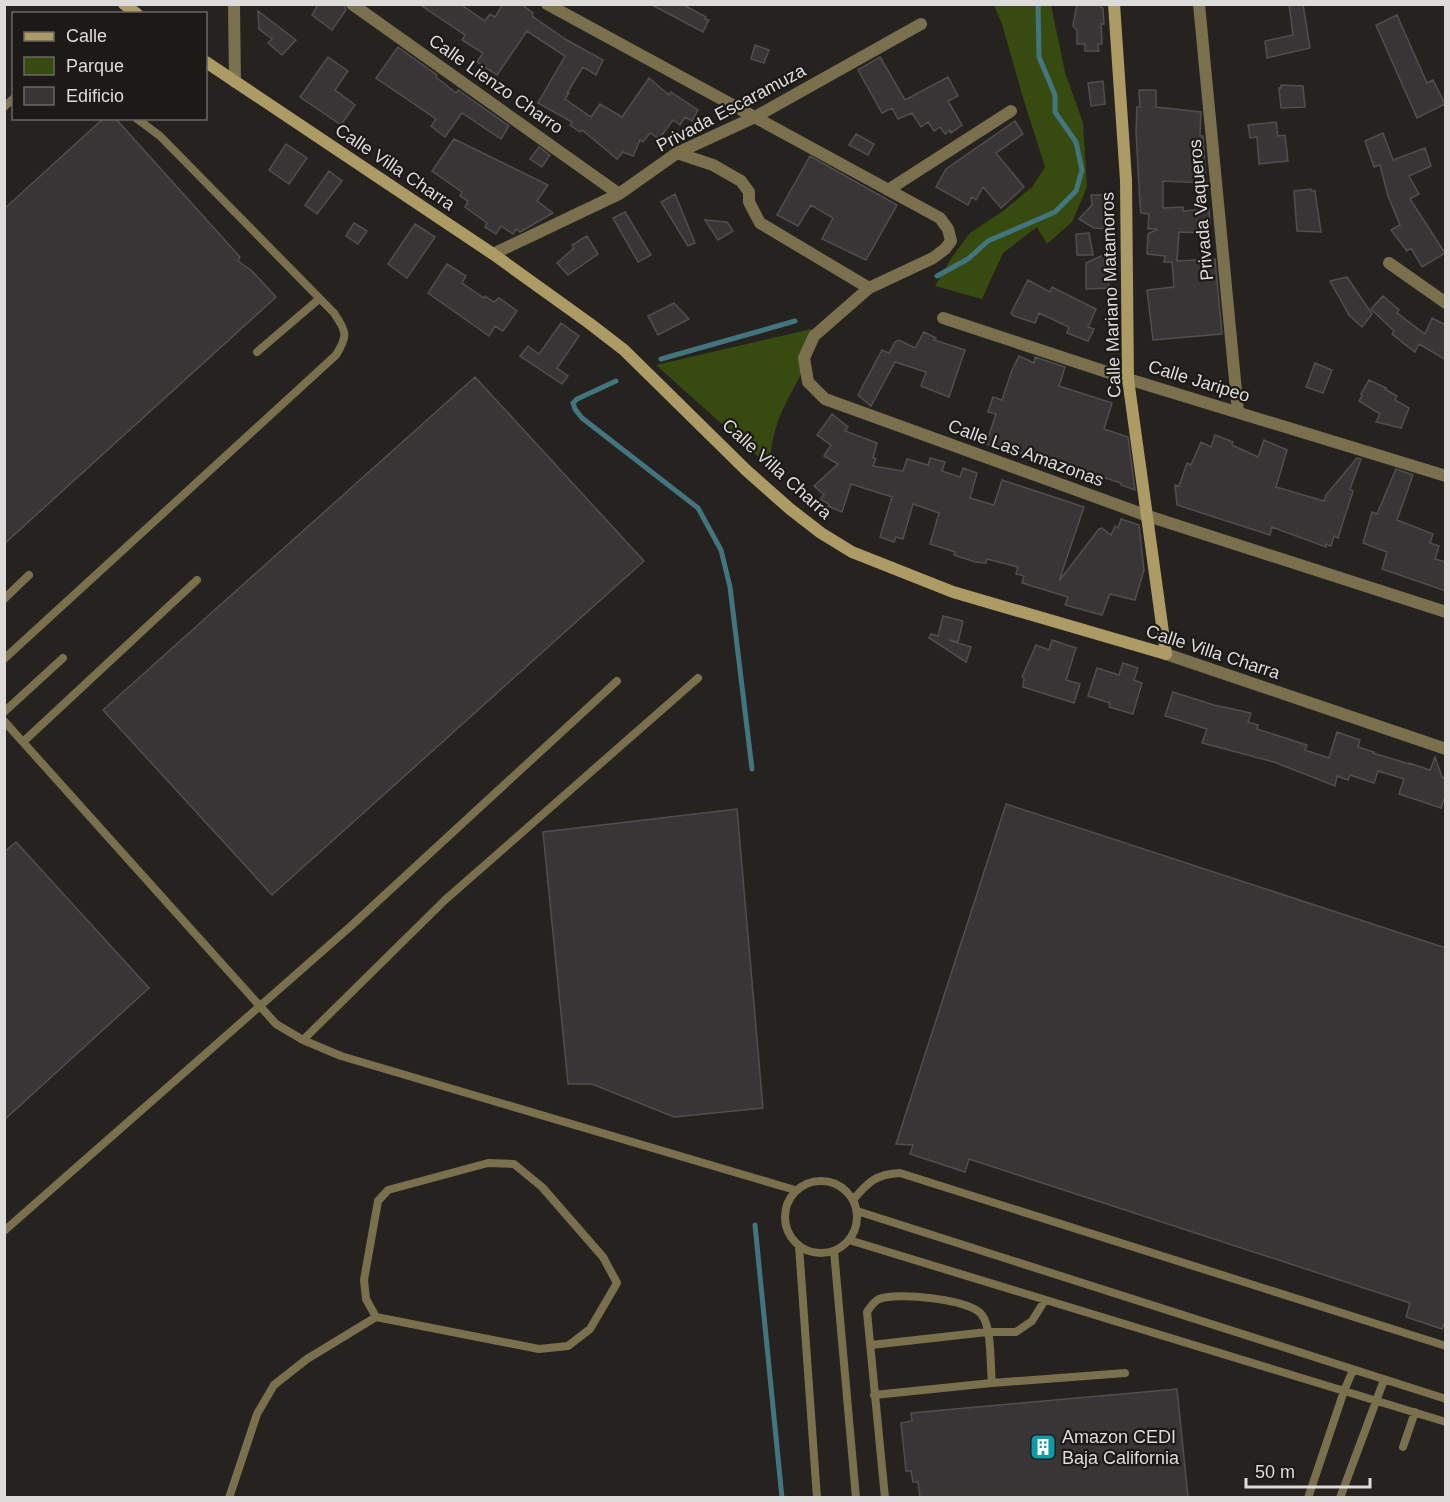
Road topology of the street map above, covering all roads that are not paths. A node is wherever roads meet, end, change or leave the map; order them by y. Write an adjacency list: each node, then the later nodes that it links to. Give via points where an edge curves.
1 (234, 4): 8 (street)
2 (352, 4): 14 (street, Calle Lienzo Charro)
3 (547, 4): 10 (street)
4 (1114, 4): 22 (street, Calle Mariano Matamoros, via 1126,180)
5 (1199, 4): 23 (street, Privada Vaqueros)
6 (921, 24): 10 (street, Privada Escaramuza)
7 (207, 63): 8 (street, Calle Villa Charra)
8 (235, 82): 15 (street, Calle Villa Charra)
9 (1011, 111): 13 (street)
10 (755, 117): 12 (street, Privada Escaramuza); 13 (street)
11 (139, 120): 18 (lane, via 160,136)
12 (677, 153): 14 (street, Privada Escaramuza); 17 (street, via 713,165 741,181 760,223)
13 (888, 189): 17 (street, Calle Las Amazonas, via 940,218 951,241 933,258)
14 (620, 194): 15 (street, Privada Escaramuza)
15 (493, 254): 30 (street, Calle Villa Charra, via 624,350 746,470 820,533 852,552 953,592)
16 (1389, 263): 19 (street)
17 (869, 288): 25 (street, Calle Las Amazonas, via 814,336 804,358 808,382 825,399)
18 (319, 299): 21 (lane); 32 (lane, via 343,327 344,342 336,355)
19 (1446, 303)
20 (943, 318): 22 (street, Calle Jaripeo)
21 (257, 352)
22 (1128, 379): 23 (street, Calle Jaripeo); 25 (street, Calle Mariano Matamoros)
23 (1238, 412): 24 (street, Calle Jaripeo)
24 (1446, 476)
25 (1148, 516): 29 (street, Calle Las Amazonas); 30 (street, Calle Mariano Matamoros)
26 (29, 575): 28 (lane)
27 (197, 580): 37 (lane)
28 (4, 599)
29 (1446, 612)
30 (1166, 654): 38 (street, Calle Villa Charra)
31 (63, 658): 35 (lane)
32 (4, 659)
33 (698, 678): 40 (lane, via 445,900)
34 (617, 681): 39 (lane, via 351,926)
35 (4, 712)
36 (4, 721): 37 (lane)
37 (23, 742): 39 (lane)
38 (1446, 749)
39 (258, 1006): 40 (lane, via 276,1024); 44 (lane)
40 (303, 1040): 41 (lane, via 341,1056)
41 (795, 1190): 42 (lane, via 823,1180 842,1187); 46 (lane, via 786,1206 785,1223)
42 (853, 1200): 43 (lane); 52 (lane, via 882,1174 900,1173)
43 (857, 1212): 45 (lane); 53 (lane)
44 (4, 1231)
45 (849, 1240): 47 (lane); 48 (lane)
46 (799, 1246): 47 (lane, via 816,1253); 65 (lane)
47 (834, 1251): 66 (lane)
48 (1045, 1300): 50 (lane, via 1032,1321 1016,1332); 57 (lane)
49 (376, 1317): 49 (lane, via 366,1299 364,1280 378,1201 388,1190 488,1163 514,1164 542,1187 603,1257 617,1283 590,1329 568,1346 539,1349); 64 (lane, via 274,1385 257,1414)
50 (987, 1332): 51 (lane); 51 (lane, via 979,1310 930,1297 898,1296 881,1298 867,1312); 56 (lane)
51 (871, 1345): 58 (lane)
52 (1446, 1346)
53 (1353, 1370): 55 (lane); 57 (lane)
54 (1125, 1372): 56 (lane)
55 (1384, 1380): 59 (lane); 60 (lane)
56 (992, 1383): 58 (lane)
57 (1344, 1390): 60 (lane); 68 (lane)
58 (874, 1395): 67 (lane)
59 (1446, 1399)
60 (1376, 1401): 61 (lane); 69 (lane)
61 (1415, 1413): 62 (lane); 63 (lane)
62 (1446, 1422)
63 (1403, 1447)
64 (229, 1497)
65 (817, 1497)
66 (856, 1497)
67 (885, 1497)
68 (1308, 1497)
69 (1340, 1497)

